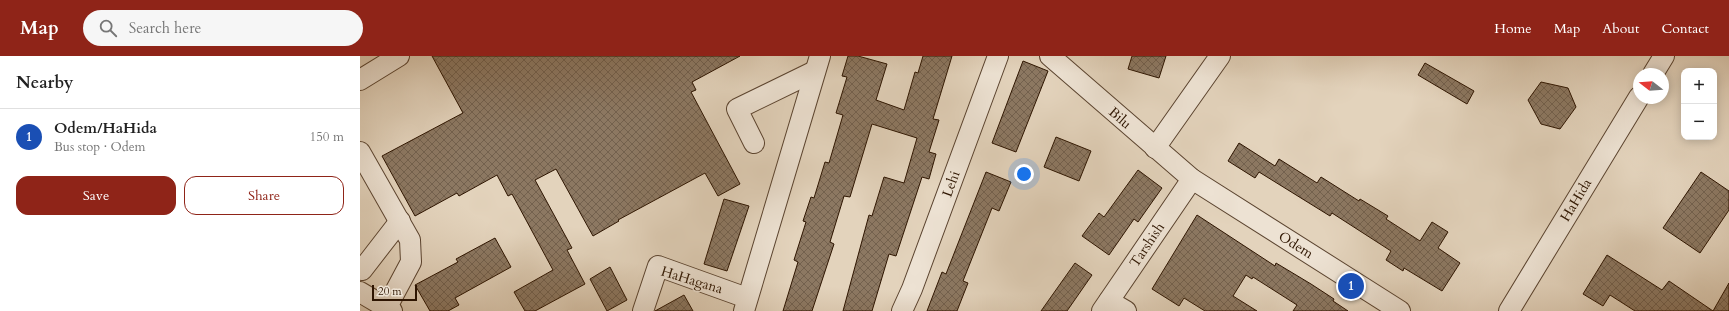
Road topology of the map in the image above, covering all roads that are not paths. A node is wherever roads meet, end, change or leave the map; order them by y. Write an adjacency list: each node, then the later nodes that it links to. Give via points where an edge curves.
1 (399, 56): 8 (street)
2 (998, 56): 22 (street, Lehi)
3 (1050, 56): 11 (street, Bilu)
4 (1220, 56): 11 (street)
5 (1664, 56): 7 (street)
6 (817, 64): 10 (street, via 737,109); 17 (street)
7 (1657, 68)
8 (360, 80)
9 (1634, 104): 20 (street, HaHida)
10 (754, 144)
11 (1155, 148): 13 (street, Bilu)
12 (360, 152): 14 (street)
13 (1192, 179): 18 (street, Tarshish); 23 (street, Odem)
14 (400, 221): 15 (street); 19 (street, via 410,240 411,262)
15 (362, 270)
16 (360, 292): 19 (street)
17 (746, 304): 21 (street, HaHagana, via 658,266)
18 (1112, 308)
19 (389, 309)
20 (1509, 309)
21 (643, 311)
22 (902, 311)
23 (1400, 311)

